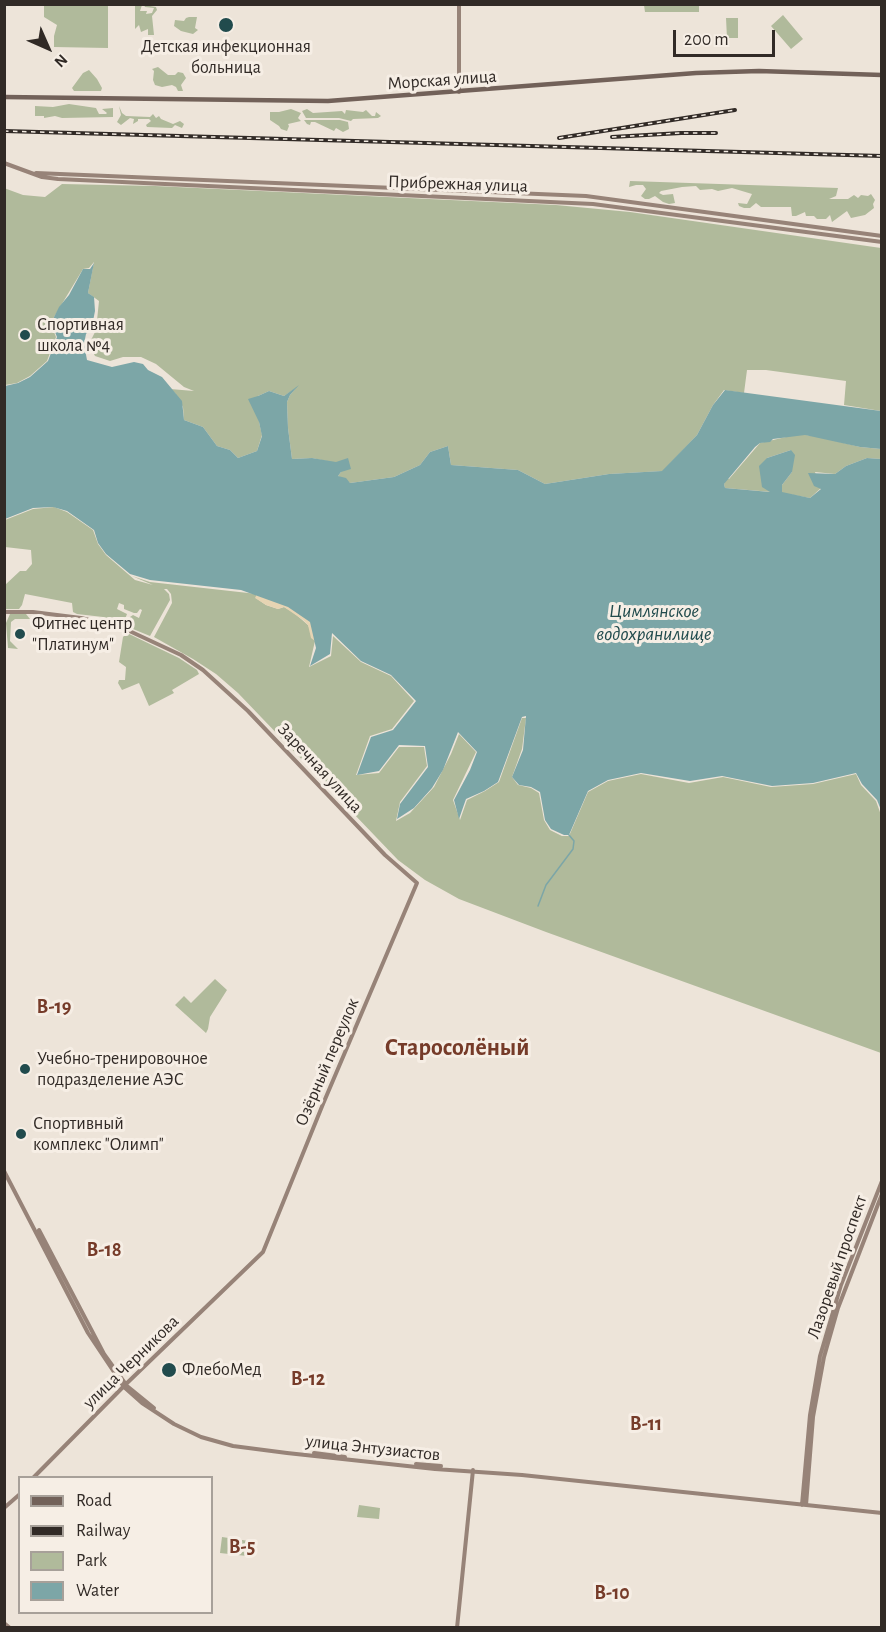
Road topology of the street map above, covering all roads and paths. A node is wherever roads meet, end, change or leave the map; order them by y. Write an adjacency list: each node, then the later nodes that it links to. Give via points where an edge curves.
1 (459, 4): 3 (street)
2 (882, 75): 3 (main road, Морская улица, via 750,71)
3 (459, 92): 4 (main road, Морская улица, via 328,101)
4 (4, 97)
5 (4, 163): 6 (street, Прибрежная улица)
6 (32, 173): 7 (street, Прибрежная улица, via 586,196); 8 (street, Прибрежная улица, via 58,179 593,204)
7 (882, 236)
8 (882, 242)
9 (4, 612): 10 (street, Заречная улица, via 81,618 123,628 181,655 251,714 369,839)
10 (417, 883): 14 (street, Озёрный переулок)
11 (4, 1169): 15 (street, улица Энтузиастов, via 18,1188 91,1332)
12 (882, 1181): 19 (street, Лазоревый проспект, via 838,1296 820,1356 810,1415)
13 (882, 1194): 19 (street, Лазоревый проспект, via 838,1308 824,1357)
14 (263, 1252): 15 (street, улица Черникова)
15 (126, 1386): 16 (street, улица Энтузиастов, via 142,1403 174,1424 234,1446); 17 (street, улица Черникова)
16 (474, 1470): 19 (street, улица Энтузиастов); 24 (street)
17 (37, 1476)
18 (18, 1494): 20 (street)
19 (804, 1505): 21 (street, улица Энтузиастов)
20 (4, 1507)
21 (882, 1513)
22 (4, 1623): 23 (street)
23 (10, 1628)
24 (458, 1628)

